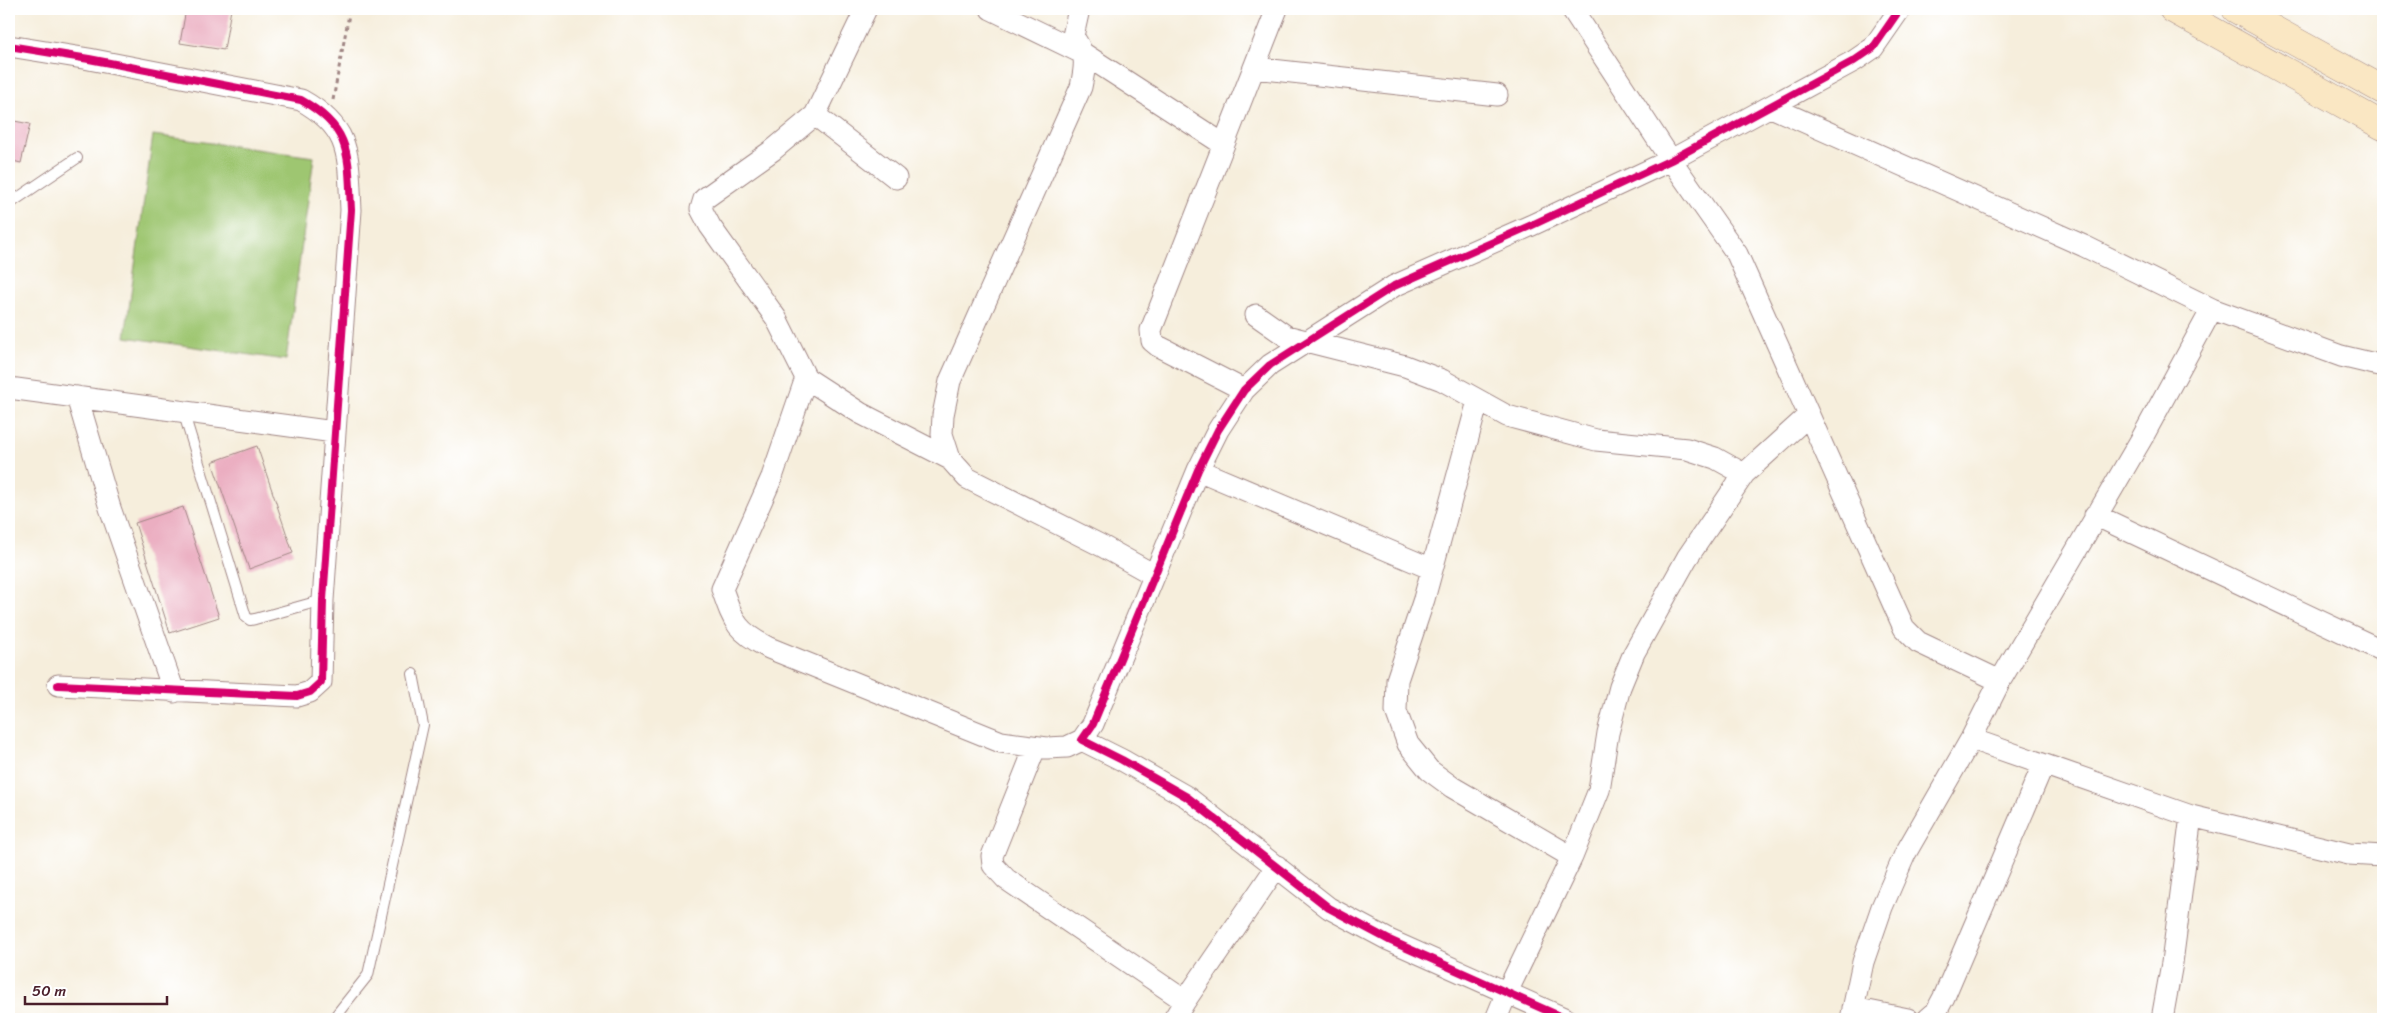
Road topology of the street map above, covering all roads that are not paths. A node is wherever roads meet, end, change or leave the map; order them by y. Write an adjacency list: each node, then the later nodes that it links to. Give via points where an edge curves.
1 (866, 9): 16 (street)
2 (991, 9): 11 (street)
3 (1079, 9): 11 (street, via 1073,36)
4 (1277, 9): 12 (street)
5 (1572, 9): 20 (street)
6 (1900, 9): 15 (street, via 1873,48)
7 (2173, 9): 10 (main road)
8 (2247, 15): 10 (main road); 13 (main road)
9 (9, 46): 34 (street, via 301,100 330,120 348,152 351,210)
10 (2244, 50): 17 (main road)
11 (1084, 54): 18 (street); 35 (street, via 1081,87 950,382 942,434)
12 (1255, 68): 14 (street); 18 (street)
13 (2383, 90)
14 (1497, 95)
15 (1771, 107): 20 (street); 23 (street, via 2084,246)
16 (815, 115): 21 (street); 27 (street, via 773,150 704,199 700,209 776,318)
17 (2381, 129)
18 (1223, 144): 29 (street, via 1151,336 1158,346)
19 (77, 158): 22 (lane)
20 (1671, 160): 25 (street, via 1394,286); 33 (street, via 1737,254)
21 (896, 178)
22 (9, 204)
23 (2212, 309): 26 (street, via 2341,356); 38 (street, via 2142,438)
24 (1256, 315): 25 (street, via 1286,336)
25 (1307, 341): 29 (street, via 1270,365); 31 (street, via 1405,366 1442,380)
26 (2383, 366)
27 (806, 378): 35 (street, via 860,413); 49 (street, via 772,477 722,589 740,630 769,648 1001,742)
28 (9, 388): 30 (street)
29 (1244, 390): 36 (street, via 1218,430)
30 (78, 397): 32 (street); 46 (street, via 110,508)
31 (1478, 400): 37 (street, via 1507,416 1563,433 1701,452); 39 (street)
32 (183, 412): 34 (street); 41 (lane, via 246,616 250,620 255,619)
33 (1809, 415): 37 (street); 44 (street, via 1904,628 1918,642)
34 (334, 432): 41 (street)
35 (950, 459): 40 (street, via 967,478)
36 (1198, 470): 39 (street); 40 (street)
37 (1744, 474): 53 (street, via 1687,558 1634,653 1620,687 1608,733 1599,790)
38 (2095, 516): 42 (street); 44 (street)
39 (1432, 569): 53 (street, via 1397,680 1396,711 1408,744 1429,770 1452,787)
40 (1154, 575): 48 (street, via 1093,724)
41 (323, 600): 46 (street, via 321,682 310,692 297,696)
42 (2383, 651)
43 (413, 674): 58 (lane, via 423,724 368,974)
44 (2000, 681): 47 (street)
45 (58, 685): 46 (street)
46 (174, 692)
47 (1971, 739): 50 (street); 57 (street, via 1905,854 1863,962)
48 (1082, 740): 49 (street, via 1067,747); 54 (street, via 1187,798)
49 (1035, 748): 56 (street, via 992,856 993,865 1006,879)
50 (2043, 765): 51 (street); 63 (street, via 1944,997)
51 (2191, 816): 52 (street, via 2349,854); 64 (street)
52 (2383, 856)
53 (1572, 857): 55 (street)
54 (1277, 866): 55 (street, via 1329,908 1389,940); 56 (street)
55 (1507, 992): 60 (street); 61 (street)
56 (1185, 1001): 59 (street)
57 (1852, 1013): 62 (street)
58 (333, 1019)
59 (1174, 1019)
60 (1496, 1019)
61 (1566, 1019)
62 (1908, 1019)
63 (1928, 1019)
64 (2162, 1019)

